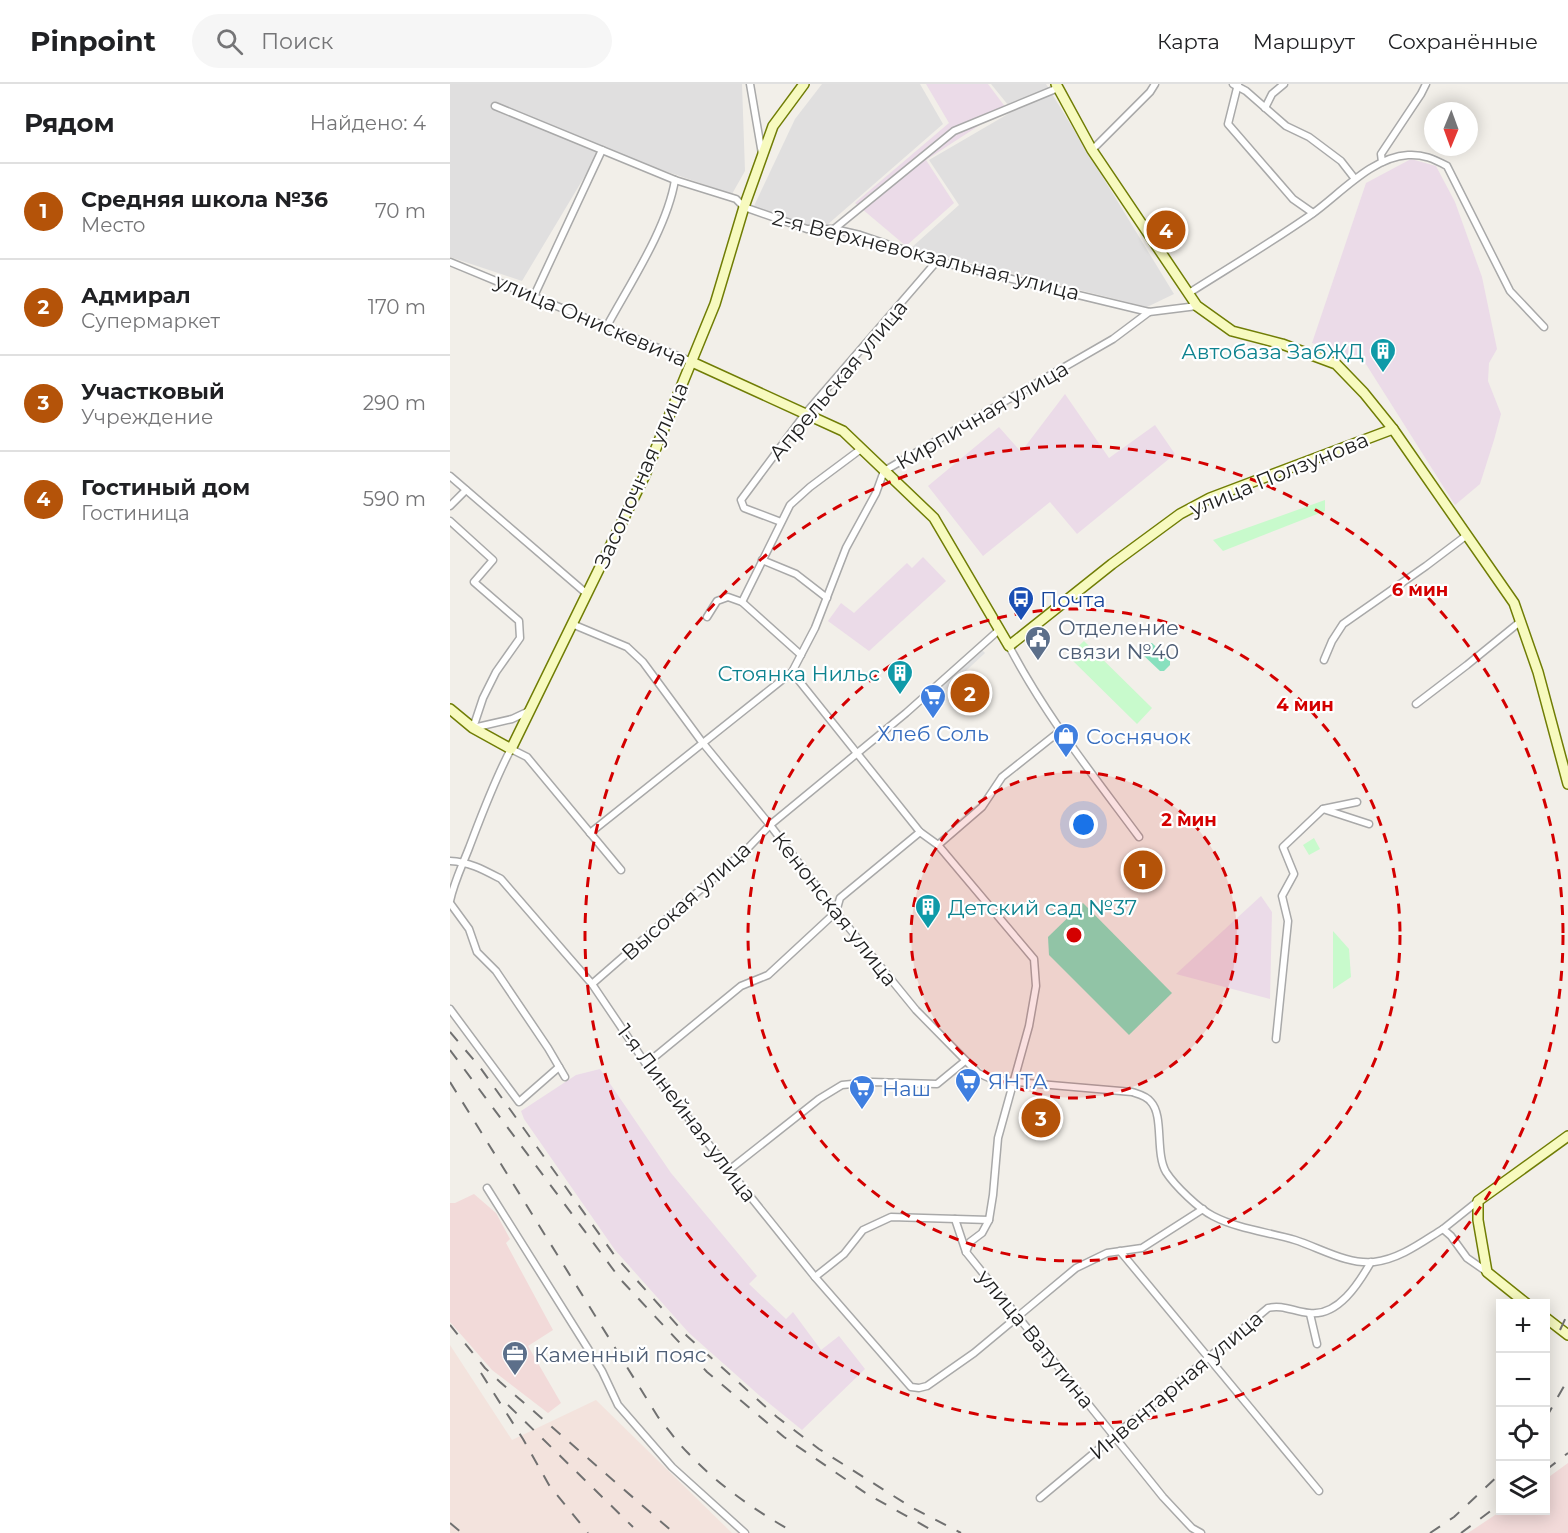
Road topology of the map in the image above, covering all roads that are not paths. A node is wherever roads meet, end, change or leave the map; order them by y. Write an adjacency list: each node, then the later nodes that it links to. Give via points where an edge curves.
1 (750, 84): 12 (street)
2 (804, 84): 12 (street, Засопочная улица, via 773,126)
3 (1155, 84): 11 (street)
4 (1284, 84): 9 (street, via 1272,94)
5 (1426, 84): 13 (street, via 1381,154)
6 (1236, 85): 9 (street); 17 (street, via 1228,124 1293,199)
7 (1057, 86): 11 (street); 18 (street, via 954,131)
8 (495, 106): 10 (street, 2-я Верхневокзальная улица)
9 (1265, 108): 14 (street, via 1341,161)
10 (602, 150): 15 (street, 2-я Верхневокзальная улица); 22 (street)
11 (1092, 150): 21 (street)
12 (762, 157): 16 (street, Засопочная улица)
13 (1382, 162): 14 (street); 26 (street, via 1407,155 1430,157 1447,166 1510,291)
14 (1355, 179): 17 (street)
15 (675, 180): 16 (street, 2-я Верхневокзальная улица, via 736,199); 25 (street, via 672,200)
16 (744, 207): 18 (street, 2-я Верхневокзальная улица, via 807,229); 27 (street, Засопочная улица, via 715,304)
17 (1312, 213): 21 (street)
18 (834, 229): 19 (street, 2-я Верхневокзальная улица)
19 (937, 261): 24 (street, 2-я Верхневокзальная улица); 28 (street, Апрельская улица)
20 (450, 262): 22 (street, улица Онискевича)
21 (1189, 293): 23 (street)
22 (534, 296): 25 (street, улица Онискевича)
23 (1197, 306): 24 (street, 2-я Верхневокзальная улица); 29 (street, via 1232,331 1336,364)
24 (1149, 312): 31 (street, Кирпичная улица, via 1113,339)
25 (607, 326): 27 (street, улица Онискевича)
26 (1544, 327)
27 (692, 362): 28 (street, улица Онискевича); 39 (street, Засопочная улица, via 645,475)
28 (805, 414): 30 (street, улица Онискевича, via 843,431); 36 (street, Апрельская улица, via 741,500 744,508)
29 (1393, 429): 37 (street); 46 (street, улица Ползунова, via 1210,498 1180,514)
30 (861, 449): 31 (street, улица Онискевича); 36 (street, via 790,505)
31 (884, 471): 40 (street, Кирпичная улица, via 846,548); 45 (street, улица Онискевича, via 934,518)
32 (450, 476): 33 (street)
33 (466, 490): 34 (street); 39 (street)
34 (450, 506)
35 (450, 521): 53 (street, via 493,560 474,582 519,621 520,638 496,672)
36 (781, 522): 38 (street)
37 (1467, 535): 43 (street, via 1515,603); 48 (street, via 1343,624)
38 (762, 560): 40 (street, via 796,574); 41 (street)
39 (587, 594): 44 (street, Засопочная улица)
40 (827, 598): 47 (street, Кирпичная улица)
41 (742, 602): 42 (street, via 728,597 717,601); 47 (street)
42 (707, 617)
43 (1521, 621): 50 (street); 58 (street)
44 (572, 624): 52 (street, Засопочная улица); 55 (street, Кенонская улица, via 627,647)
45 (999, 630): 46 (street, улица Онискевича); 57 (street, Высокая улица)
46 (1009, 645): 54 (street)
47 (801, 655): 49 (street, Кирпичная улица)
48 (1324, 660)
49 (792, 672): 55 (street, Кирпичная улица); 57 (street)
50 (1416, 704)
51 (450, 709): 53 (street)
52 (530, 711): 53 (street); 56 (street, Засопочная улица)
53 (473, 728): 56 (street)
54 (1060, 731): 65 (street); 66 (street, via 1002,777 982,807)
55 (702, 742): 62 (street, Кенонская улица); 64 (street, Кирпичная улица)
56 (512, 749): 64 (street, via 527,757); 68 (street, Засопочная улица, via 494,782)
57 (855, 754): 62 (street, Высокая улица); 63 (street)
58 (1568, 784)
59 (1357, 802): 60 (street)
60 (1323, 809): 61 (street); 74 (street, via 1283,847 1294,874 1282,896 1288,921)
61 (1369, 824)
62 (770, 825): 71 (street, Кенонская улица); 72 (street, Высокая улица)
63 (920, 832): 66 (street); 71 (street, via 840,898)
64 (590, 833): 69 (street)
65 (1139, 837)
66 (938, 844): 79 (street, via 1035,958 1036,986 1029,1026)
67 (450, 861): 68 (street, 1-я Линейная улица)
68 (463, 862): 70 (street, Засопочная улица); 72 (street, 1-я Линейная улица, via 501,879)
69 (621, 870)
70 (450, 902): 77 (street, via 469,929 477,952 496,971)
71 (836, 912): 75 (street, Кенонская улица, via 916,1010); 76 (street, via 768,975 741,986)
72 (592, 984): 76 (street, 1-я Линейная улица)
73 (450, 1009): 77 (street, via 519,1102)
74 (1276, 1039)
75 (965, 1061): 79 (street, Кенонская улица, via 983,1076); 81 (street, via 937,1084 842,1085)
76 (646, 1064): 81 (street, 1-я Линейная улица)
77 (559, 1067): 78 (street)
78 (564, 1077)
79 (1013, 1082): 84 (street, Кенонская улица, via 1131,1092 1150,1100 1156,1112 1166,1172); 86 (street, via 998,1138)
80 (1568, 1136): 83 (street)
81 (729, 1170): 92 (street, 1-я Линейная улица)
82 (487, 1188): 103 (street, via 602,1371 618,1405 672,1467)
83 (1478, 1201): 87 (street); 91 (street)
84 (1203, 1209): 88 (street, via 1142,1248); 90 (street, via 1240,1226)
85 (955, 1219): 86 (street); 89 (street, улица Ватутина); 92 (street, via 891,1217 862,1230 844,1254)
86 (989, 1220): 89 (street)
87 (1443, 1229): 90 (street, via 1403,1254); 91 (street, via 1467,1258)
88 (1120, 1251): 95 (street, via 1076,1268); 99 (street)
89 (966, 1252): 95 (street, улица Ватутина)
90 (1371, 1262): 94 (street, via 1342,1302)
91 (1487, 1272): 93 (street)
92 (815, 1277): 95 (street, 1-я Линейная улица, via 911,1387 927,1386 974,1353)
93 (1521, 1299)
94 (1310, 1314): 98 (street); 99 (street, Инвентарная улица, via 1277,1306 1268,1308)
95 (1016, 1316): 100 (street, улица Ватутина)
96 (1550, 1322): 97 (street)
97 (1568, 1335)
98 (1317, 1344)
99 (1209, 1358): 100 (street, Инвентарная улица); 101 (street)
100 (1115, 1436): 102 (street, Инвентарная улица); 104 (street, улица Ватутина, via 1163,1497)
101 (1319, 1491)
102 (1040, 1498)
103 (745, 1533)
104 (1201, 1533)

